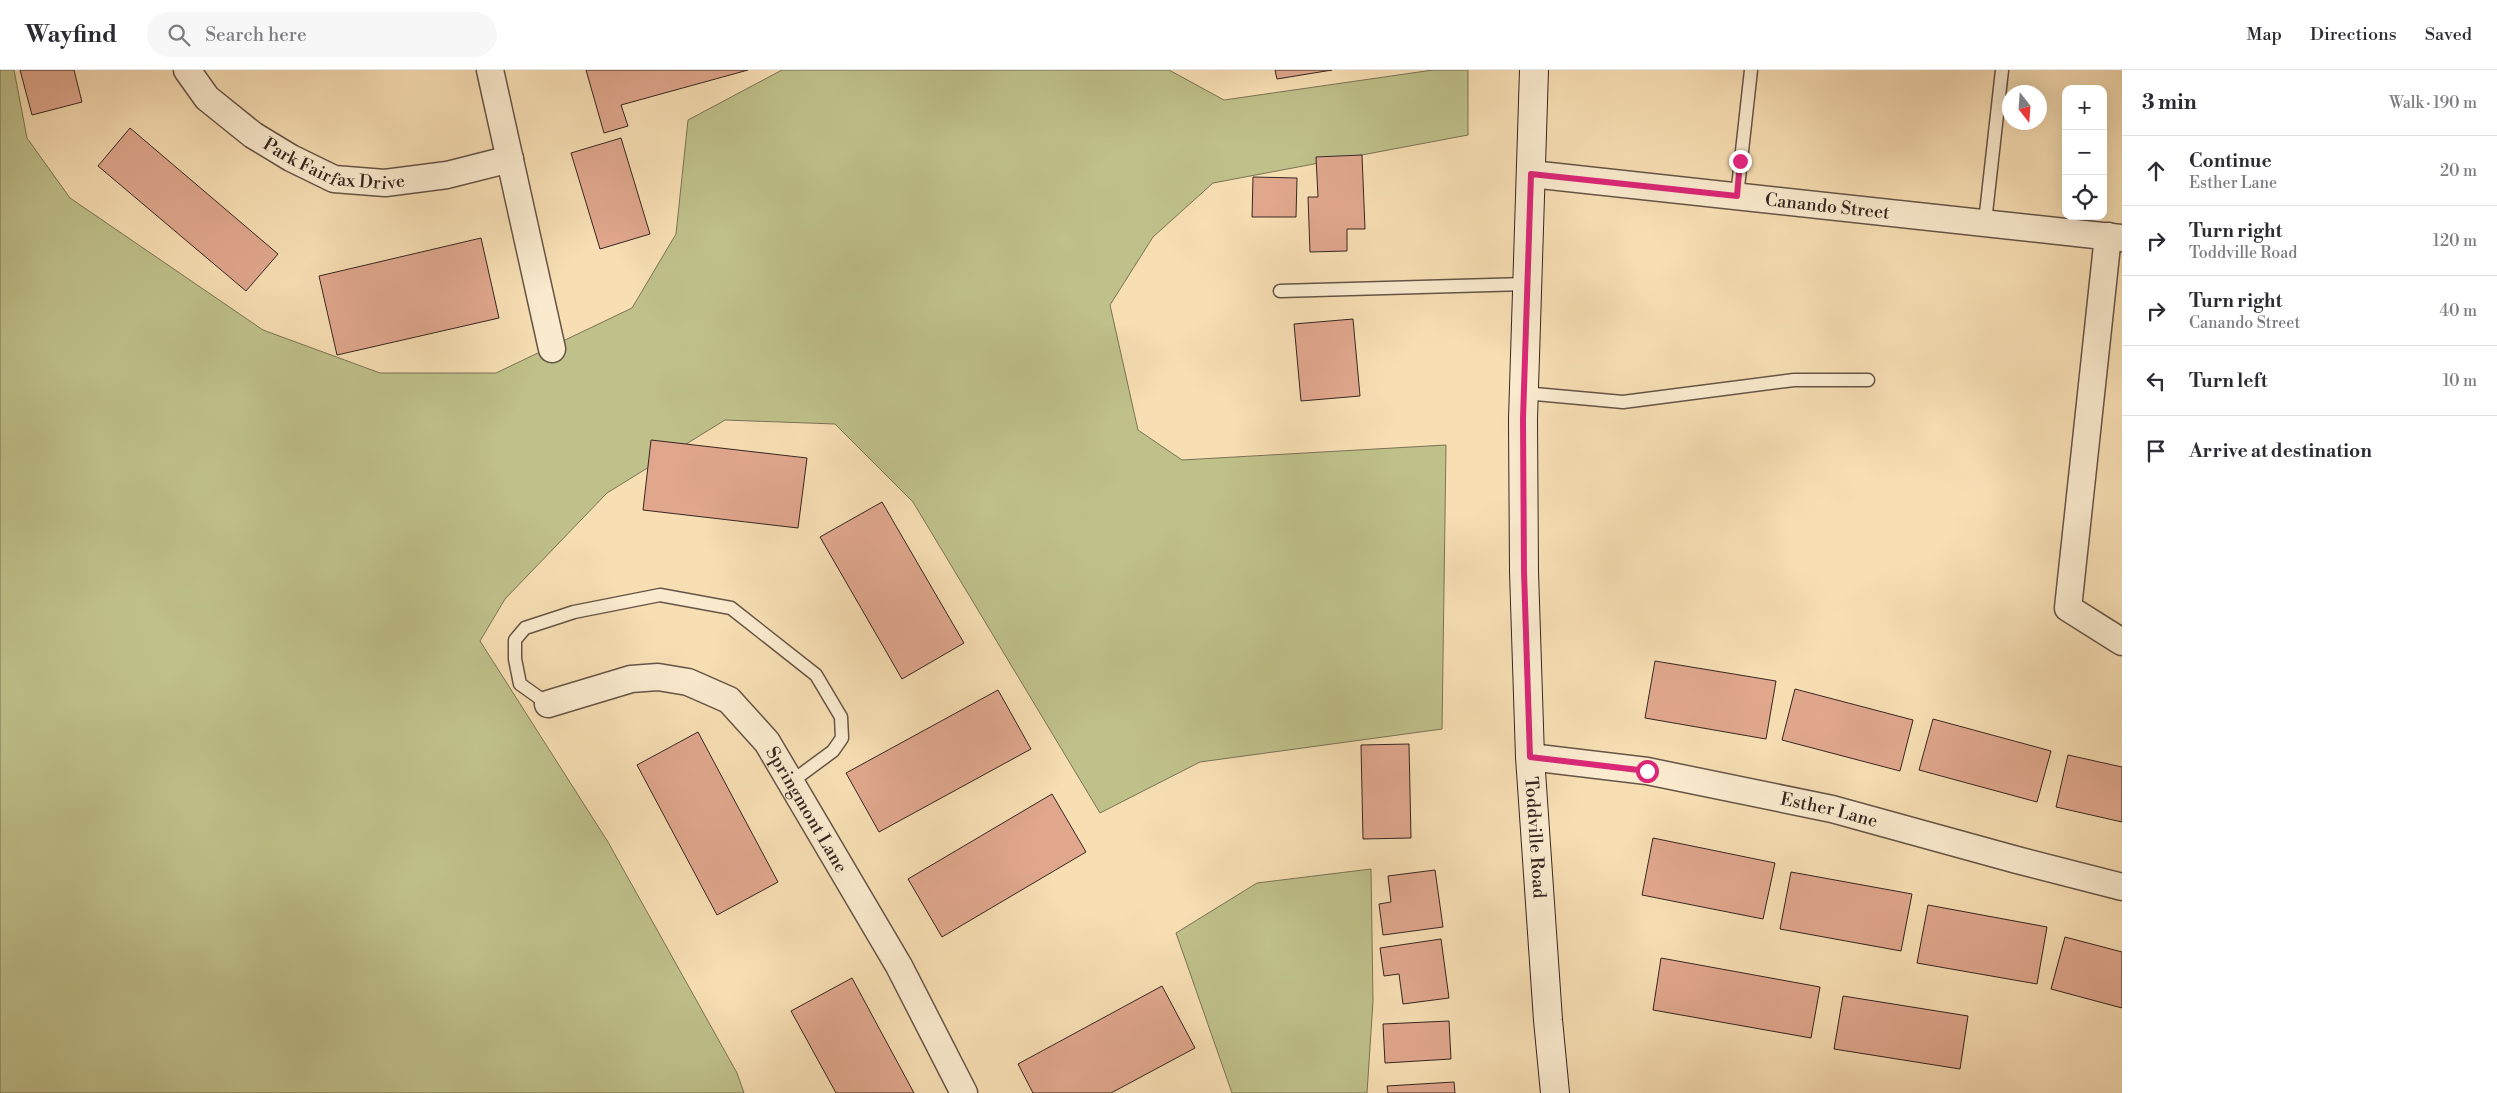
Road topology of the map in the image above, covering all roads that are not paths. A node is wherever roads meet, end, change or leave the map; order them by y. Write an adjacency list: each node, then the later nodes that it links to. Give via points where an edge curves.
1 (187, 70): 6 (street, Park Fairfax Drive, via 207,98 252,135 334,179 385,183 447,175)
2 (490, 70): 6 (street)
3 (1534, 70): 7 (street, Toddville Road)
4 (1751, 70): 8 (lane)
5 (2002, 70): 9 (lane)
6 (510, 159): 13 (street)
7 (1531, 174): 8 (street, Canando Street); 11 (street, Toddville Road)
8 (1737, 196): 9 (street, Canando Street)
9 (1985, 222): 10 (street, Canando Street)
10 (2115, 237): 16 (street, via 2068,608)
11 (1526, 284): 12 (lane); 15 (street, Toddville Road)
12 (1280, 291)
13 (552, 349)
14 (1868, 380): 15 (lane, via 1794,380 1624,402)
15 (1523, 393): 18 (street, Toddville Road)
16 (2122, 642)
17 (548, 704): 19 (street, Springmont Lane, via 631,680 658,677 688,682 729,700 767,742); 19 (lane, via 520,684 515,640 525,628 574,612 660,595 731,608 816,675 841,717 842,738 833,751)
18 (1530, 757): 20 (street, Esther Lane, via 1647,771 1832,809); 22 (street, Toddville Road)
19 (790, 782): 21 (street, Springmont Lane, via 899,966)
20 (2122, 887)
21 (964, 1093)
22 (1555, 1093)

